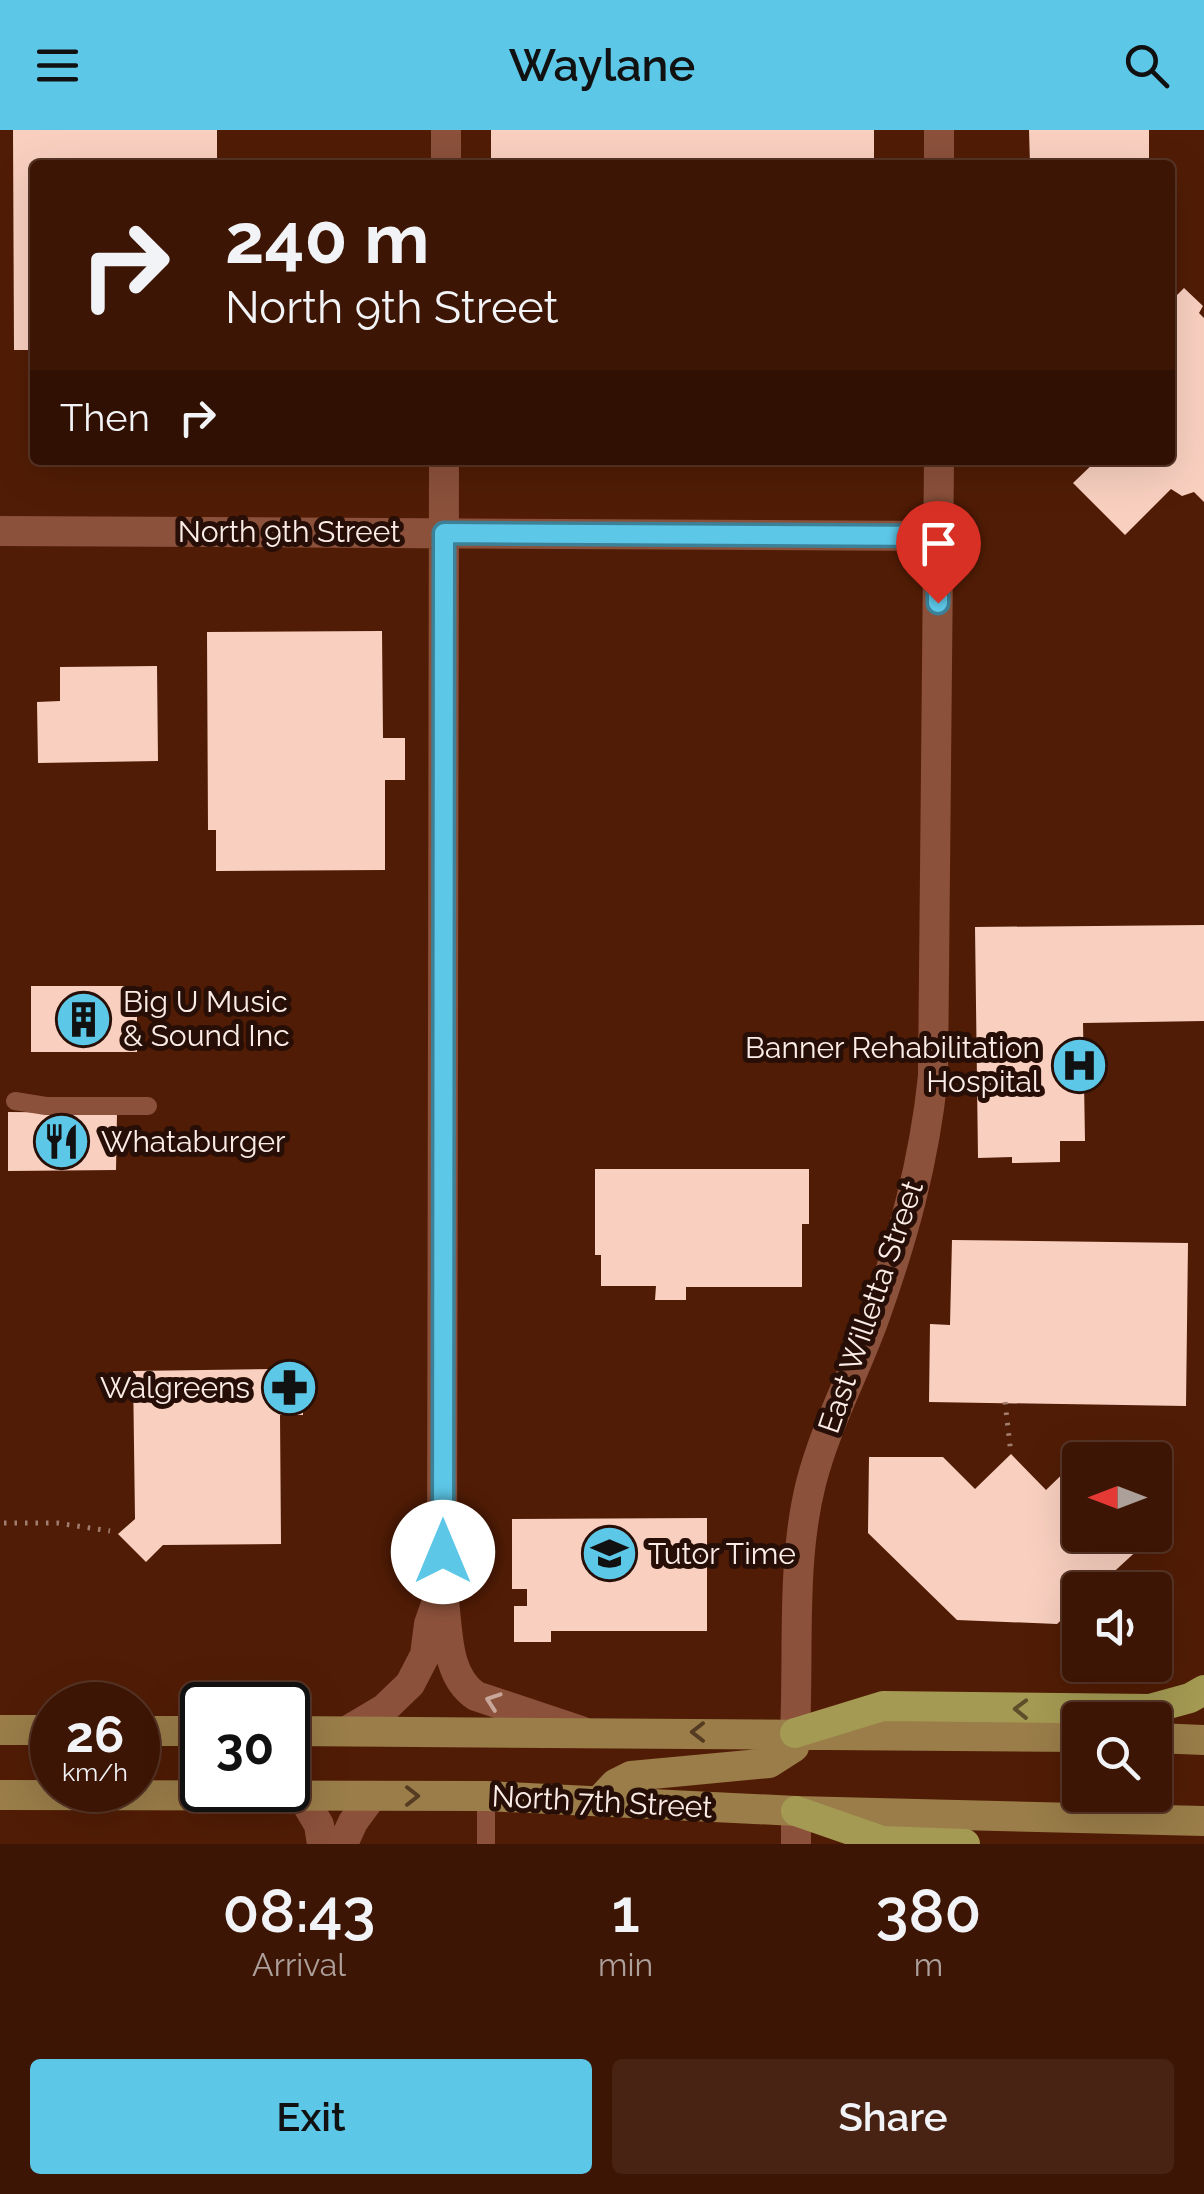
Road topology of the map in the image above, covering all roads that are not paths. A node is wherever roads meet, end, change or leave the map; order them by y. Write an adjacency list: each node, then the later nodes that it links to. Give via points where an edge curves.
1 (446, 130): 3 (street)
2 (940, 130): 4 (street)
3 (446, 160)
4 (939, 160)
5 (444, 465): 8 (street)
6 (939, 465): 9 (street, East Willetta Street)
7 (0, 531): 8 (street, North 9th Street)
8 (444, 533): 9 (street, North 9th Street); 12 (street)
9 (938, 536): 19 (street, East Willetta Street, via 927,1141 913,1201 828,1428 804,1514)
10 (14, 1101): 11 (lane)
11 (148, 1106)
12 (442, 1587): 17 (street, via 425,1655 410,1684); 18 (street, one-way to 12, via 466,1689 452,1662)
13 (1204, 1690): 19 (highway, one-way to 19, via 1150,1710 883,1706)
14 (0, 1730): 15 (main road)
15 (30, 1730)
16 (310, 1732): 17 (main road)
17 (347, 1732): 18 (main road)
18 (585, 1732): 19 (main road, one-way to 18)
19 (795, 1733): 20 (main road); 28 (main road, via 794,1746 769,1764 631,1776)
20 (1062, 1737)
21 (1172, 1739): 22 (main road)
22 (1204, 1740)
23 (0, 1795): 24 (main road, North 7th Street)
24 (180, 1796)
25 (310, 1796): 26 (main road, North 7th Street)
26 (372, 1796): 27 (main road, North 7th Street, one-way to 27); 33 (street)
27 (486, 1796): 28 (main road, North 7th Street); 34 (lane)
28 (599, 1801): 30 (main road, North 7th Street)
29 (310, 1810): 32 (street)
30 (796, 1811): 31 (main road, North 7th Street); 35 (street); 36 (highway, via 882,1841)
31 (1204, 1821)
32 (322, 1844)
33 (343, 1844)
34 (486, 1844)
35 (796, 1844)
36 (965, 1844)

